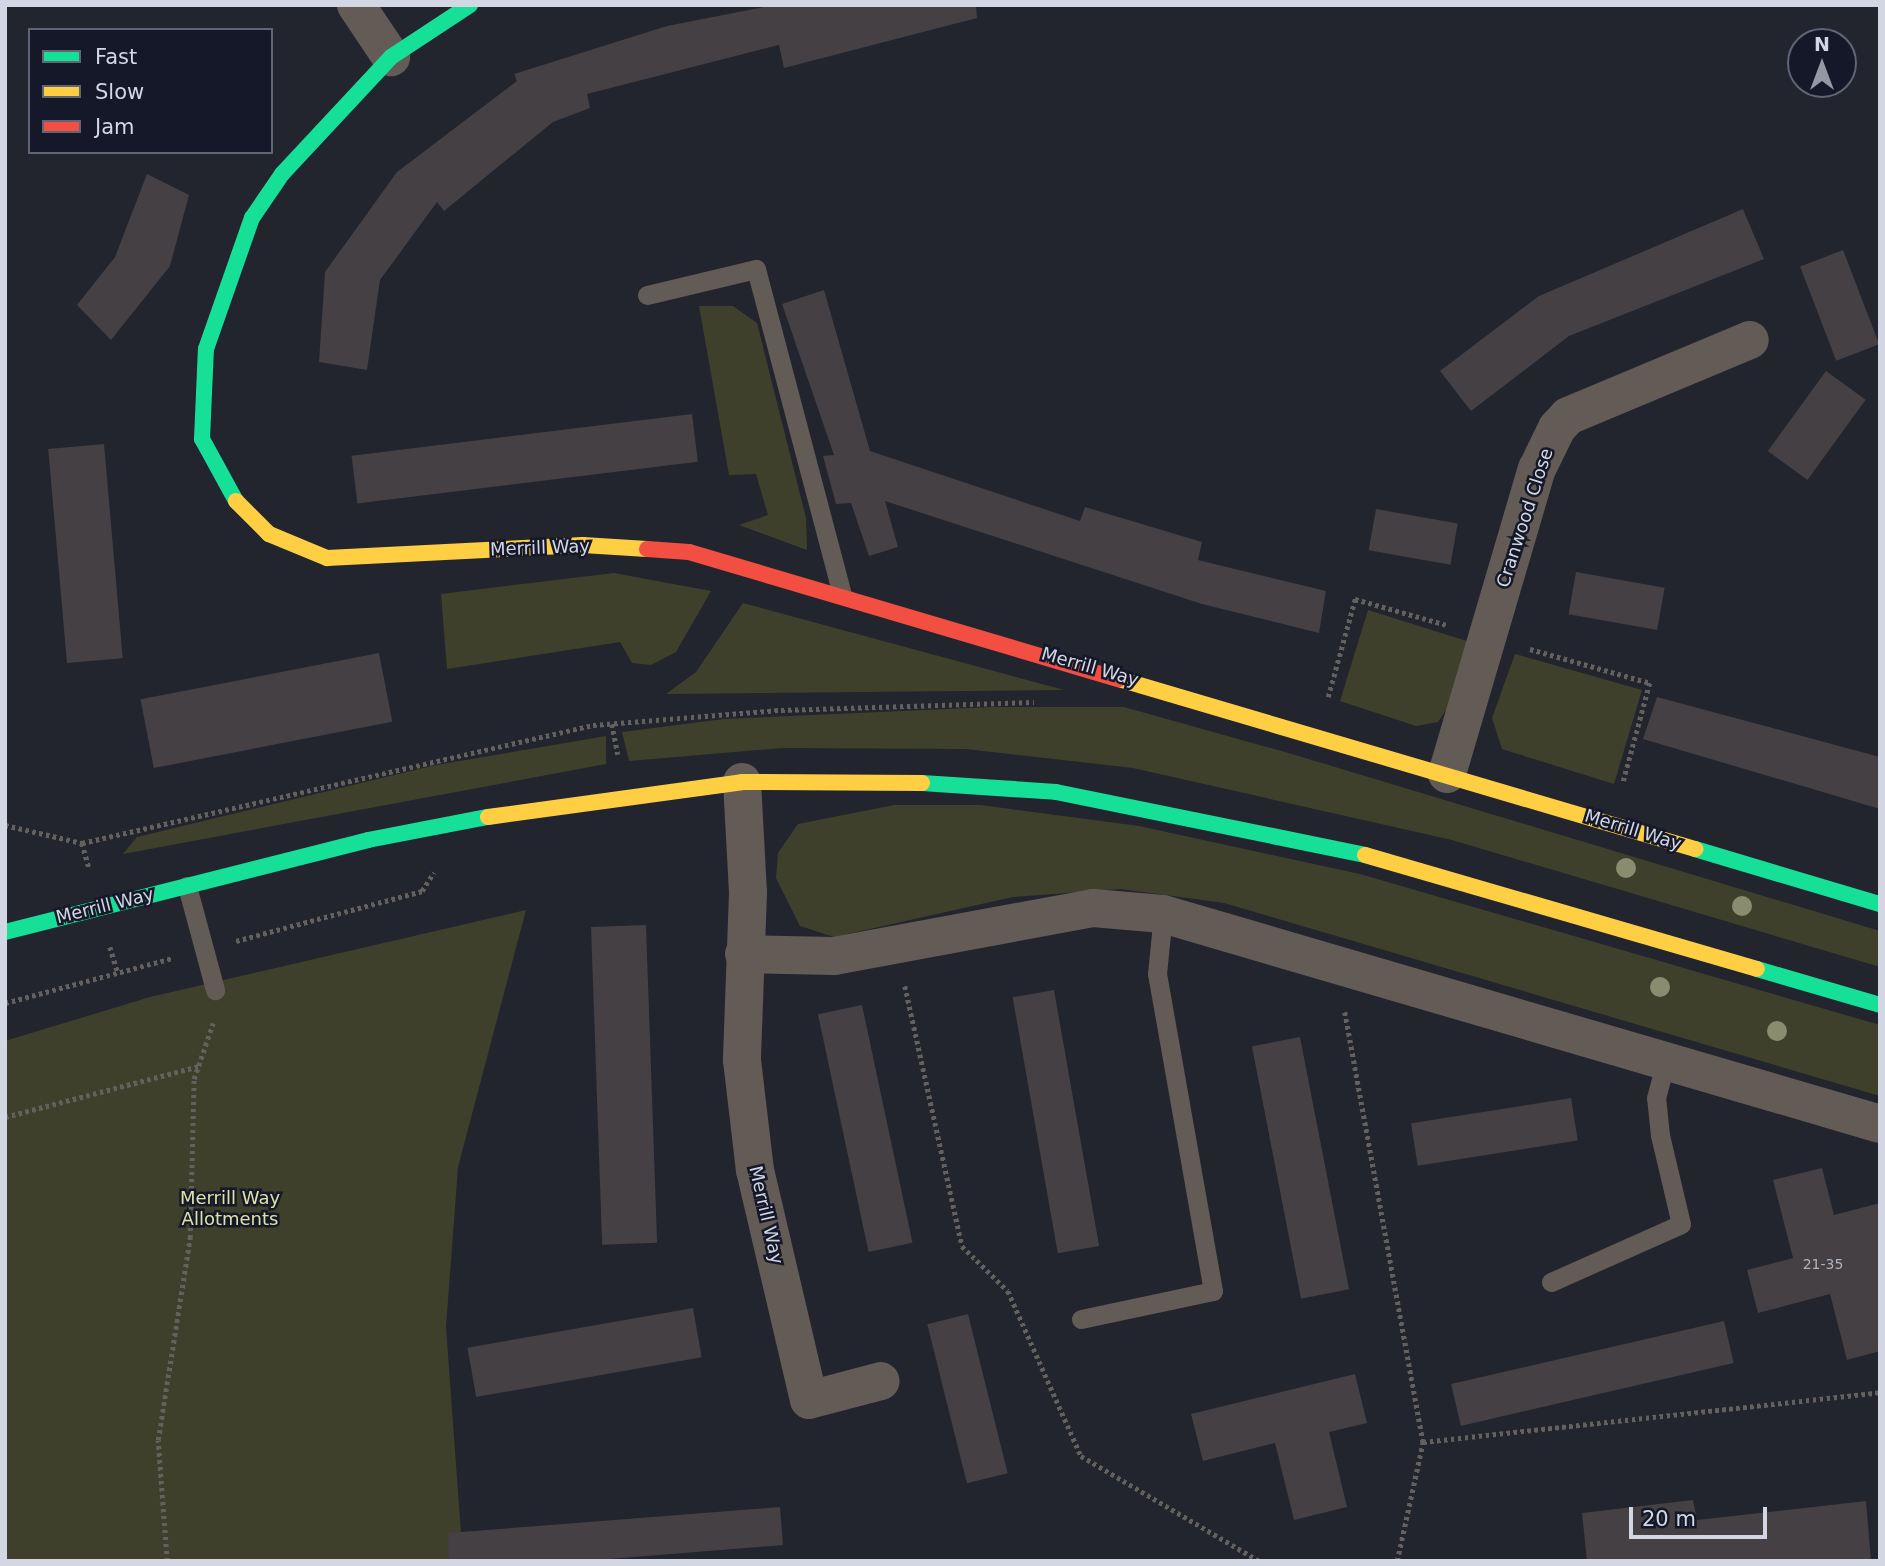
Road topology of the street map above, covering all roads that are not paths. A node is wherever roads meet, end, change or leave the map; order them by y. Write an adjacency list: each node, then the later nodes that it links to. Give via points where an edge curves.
1 (356, 5): 3 (street)
2 (470, 5): 3 (street, Merrill Way)
3 (391, 57): 6 (street, Merrill Way, via 263,199 206,349 201,414 206,457 236,504 286,544 327,558 650,546)
4 (648, 295): 6 (lane, via 756,269)
5 (1750, 340): 7 (street, Cranwood Close, via 1568,416 1557,428 1537,469)
6 (842, 594): 7 (street, Merrill Way)
7 (1447, 774): 10 (street, Merrill Way)
8 (742, 782): 9 (street, Merrill Way, via 467,819); 13 (street, Merrill Way, via 748,883); 15 (street, Merrill Way, via 969,784 1193,814 1556,907)
9 (187, 886): 12 (street, Merrill Way); 14 (lane)
10 (1880, 904)
11 (1163, 914): 13 (street, via 1081,910 793,959); 16 (street); 19 (lane, via 1157,974 1213,1291)
12 (5, 932)
13 (744, 954): 20 (street, Merrill Way, via 746,1117 809,1400)
14 (215, 990)
15 (1880, 1005)
16 (1666, 1060): 17 (street); 18 (lane, via 1657,1098 1660,1135 1681,1224)
17 (1880, 1124)
18 (1551, 1282)
19 (1081, 1319)
20 (881, 1381)

